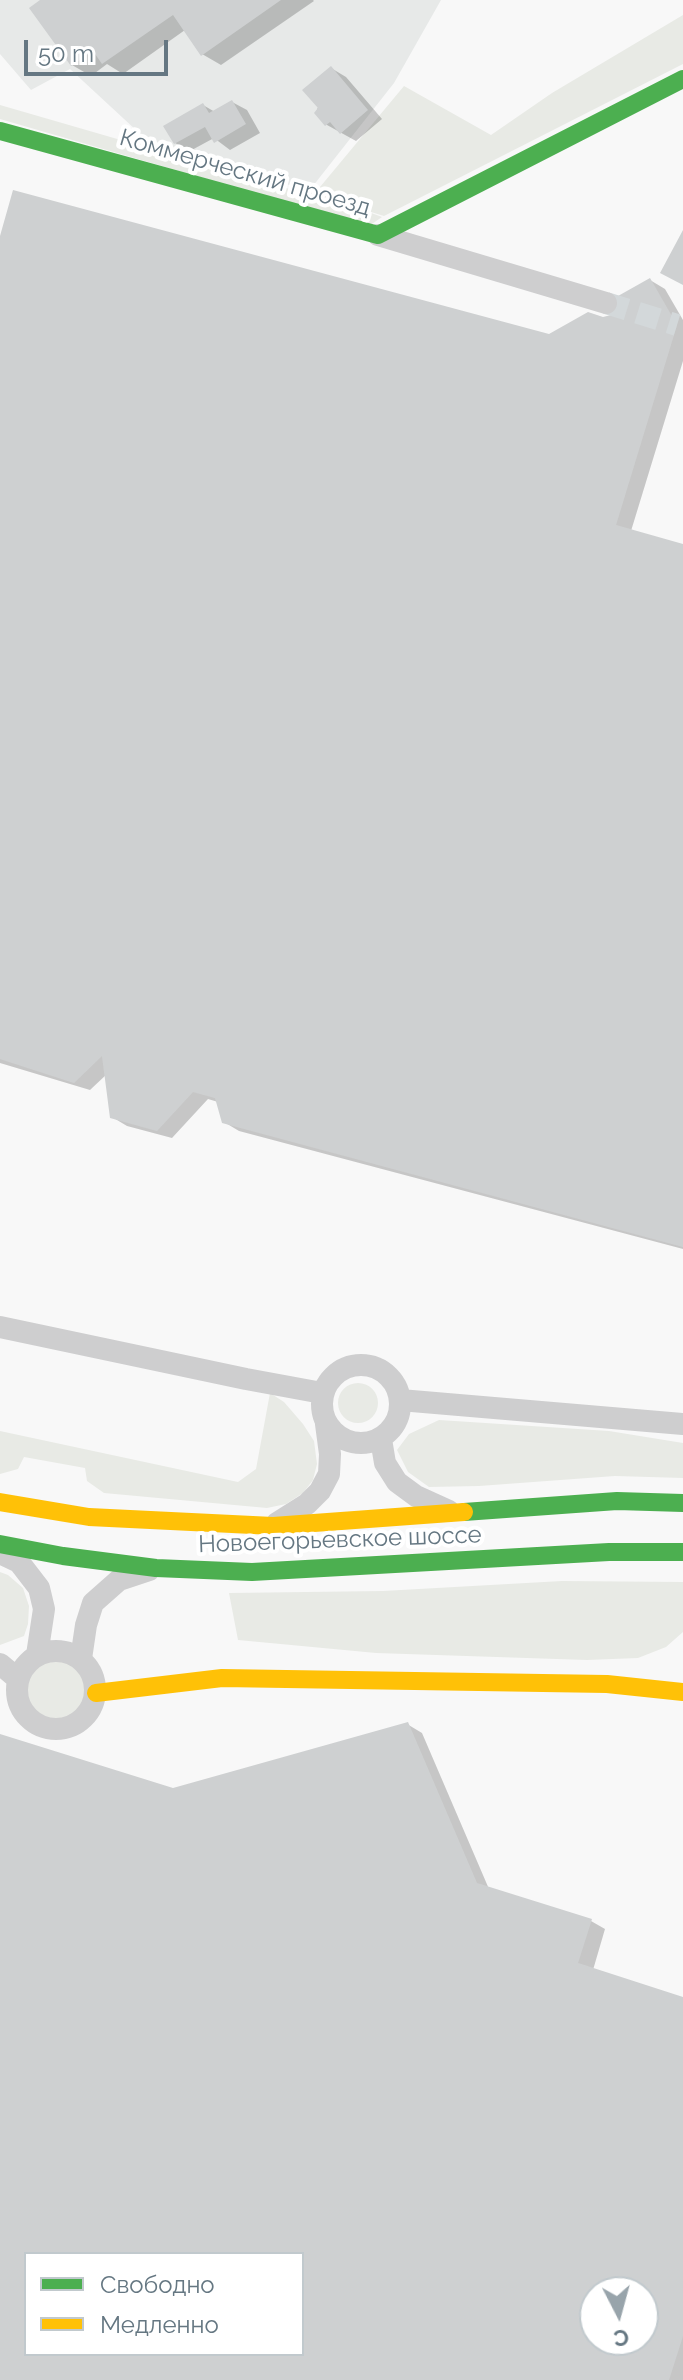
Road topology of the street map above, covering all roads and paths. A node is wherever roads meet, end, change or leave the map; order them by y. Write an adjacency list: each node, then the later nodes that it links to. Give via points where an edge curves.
1 (683, 79): 3 (main road, Коммерческий проезд)
2 (0, 131): 3 (main road, Коммерческий проезд)
3 (378, 235): 4 (street)
4 (606, 303)
5 (0, 1327): 6 (street)
6 (322, 1393): 7 (street, via 339,1370 367,1365 383,1371); 8 (street)
7 (400, 1400): 9 (street); 10 (street, via 399,1415)
8 (326, 1424): 10 (street, via 350,1443); 14 (street, via 329,1474 307,1504)
9 (683, 1424)
10 (381, 1439): 13 (street, via 385,1463 397,1482)
11 (0, 1502): 14 (main road, Новоегорьевское шоссе, via 89,1517)
12 (683, 1503): 13 (main road, Новоегорьевское шоссе, via 617,1501)
13 (450, 1511): 14 (main road, Новоегорьевское шоссе)
14 (273, 1526)
15 (0, 1544): 18 (main road, Новоегорьевское шоссе)
16 (683, 1552): 18 (main road, Новоегорьевское шоссе, via 252,1572)
17 (0, 1553): 19 (street, via 19,1562 39,1588 44,1609)
18 (156, 1568): 20 (street, via 119,1580 93,1603)
19 (37, 1655): 20 (street, via 52,1650); 22 (street)
20 (81, 1659): 24 (street, via 91,1670)
21 (0, 1664): 22 (street)
22 (18, 1679): 24 (street, via 22,1710 45,1728 76,1724 87,1715)
23 (683, 1692): 24 (main road, via 607,1684 222,1678)
24 (96, 1693)

